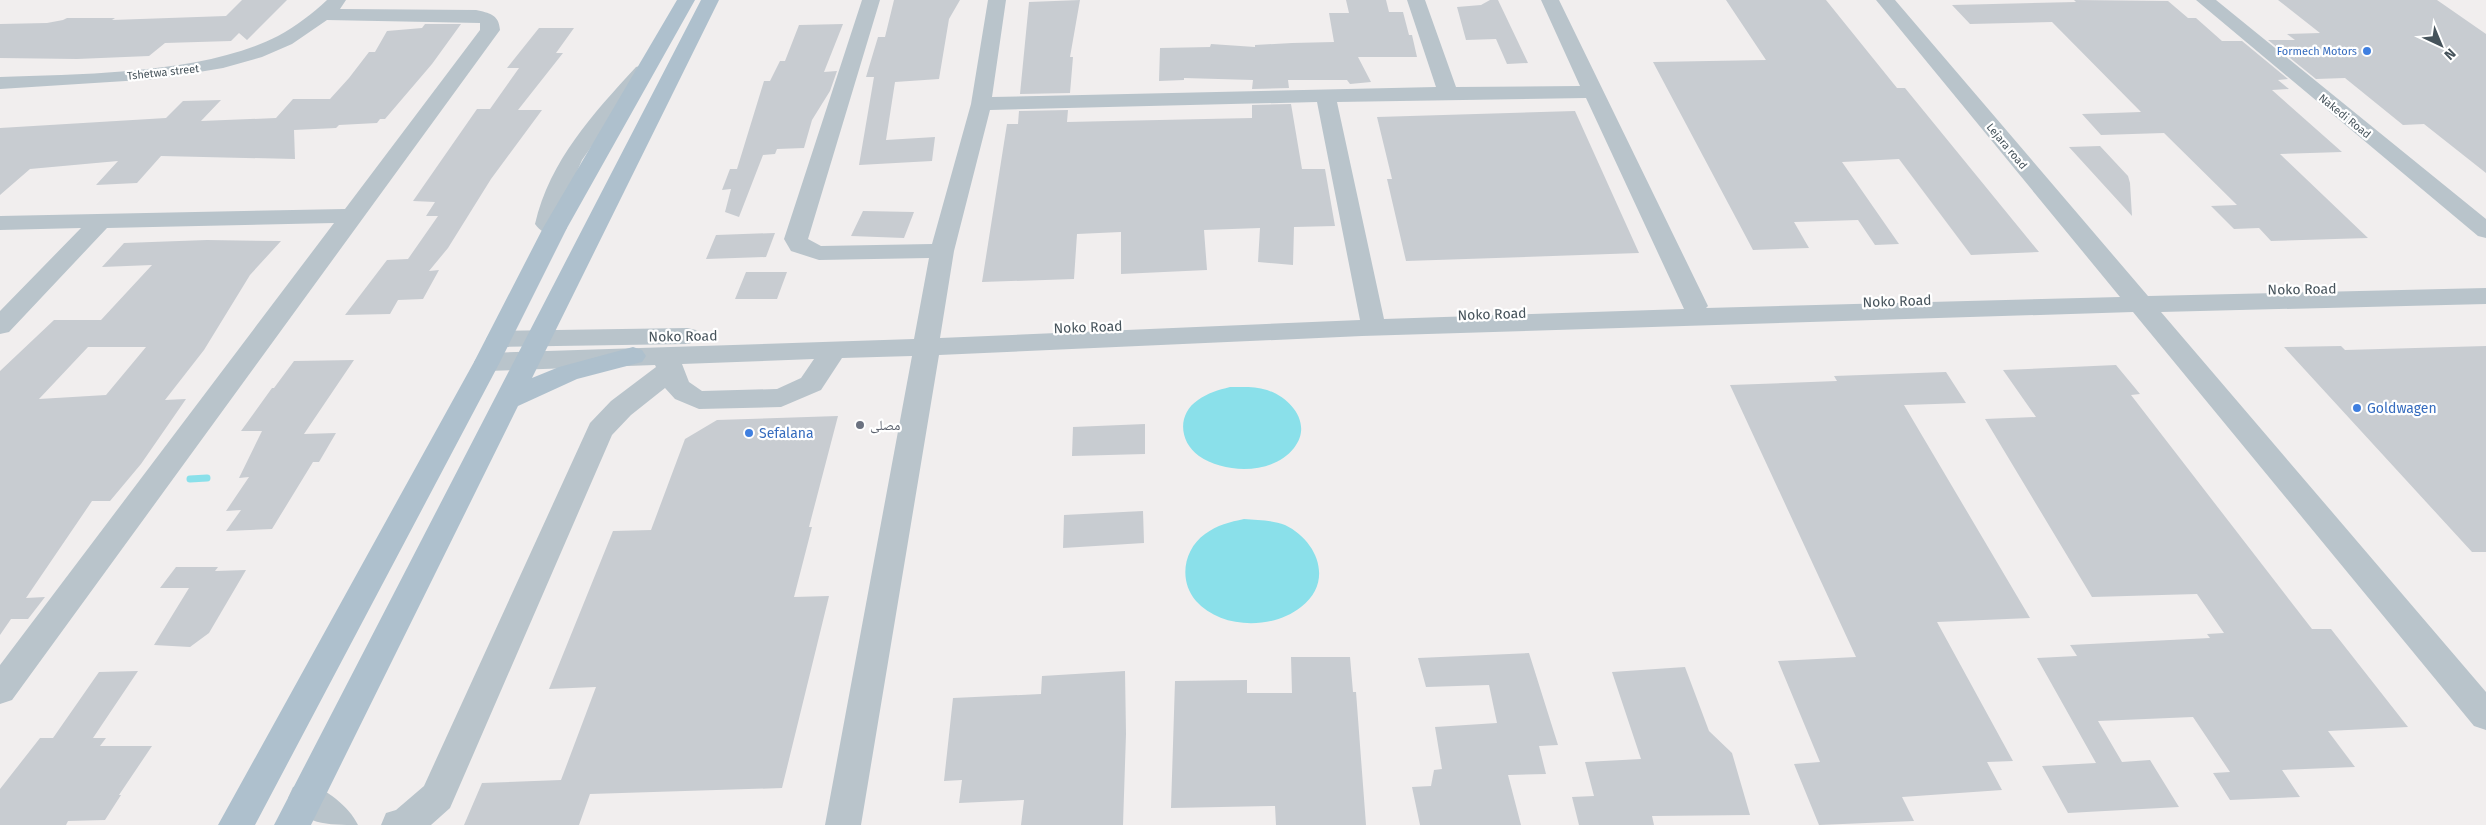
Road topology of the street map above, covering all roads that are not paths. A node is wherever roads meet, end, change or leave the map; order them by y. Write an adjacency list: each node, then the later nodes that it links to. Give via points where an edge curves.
1 (686, 0): 10 (main road)
2 (710, 0): 29 (main road)
3 (871, 0): 21 (street, via 796,239 799,246 819,253)
4 (997, 0): 15 (street)
5 (1416, 0): 13 (street)
6 (1550, 0): 12 (street)
7 (1885, 0): 24 (street, Lejara road)
8 (2205, 0): 20 (street, Nakedi Road)
9 (332, 7): 11 (street, Tshetwa street, via 293,35 268,47 206,67 155,74); 16 (street, via 476,16 490,22 490,30)
10 (654, 60): 19 (street, via 578,146 550,202 547,224)
11 (2, 84)
12 (1593, 92): 13 (street); 25 (street)
13 (1448, 93): 14 (street)
14 (1326, 97): 15 (street); 26 (street)
15 (980, 104): 21 (street)
16 (352, 216): 17 (street); 35 (street)
17 (102, 220): 18 (street); 27 (street)
18 (0, 223)
19 (556, 228): 30 (main road)
20 (2486, 231)
21 (942, 251): 28 (street)
22 (2486, 287): 24 (street, Noko Road)
23 (2486, 296): 24 (street)
24 (2134, 298): 25 (street, Noko Road); 28 (street, via 1382,327); 36 (street, Lejara road)
25 (1695, 306): 26 (street, Noko Road)
26 (1372, 318): 28 (street, Noko Road)
27 (0, 326)
28 (927, 340): 29 (street, Noko Road); 31 (street); 41 (street)
29 (532, 349): 30 (street); 32 (street); 34 (main road)
30 (493, 350): 38 (main road)
31 (834, 350): 33 (street); 33 (street, via 811,384 781,398 699,400 678,390)
32 (633, 356): 33 (street); 34 (main road, via 568,373)
33 (668, 363): 40 (street, via 600,430 437,797 406,823)
34 (507, 400): 37 (main road)
35 (0, 690)
36 (2486, 716)
37 (299, 811): 39 (street)
38 (236, 825)
39 (340, 825)
40 (399, 825)
41 (843, 825)

